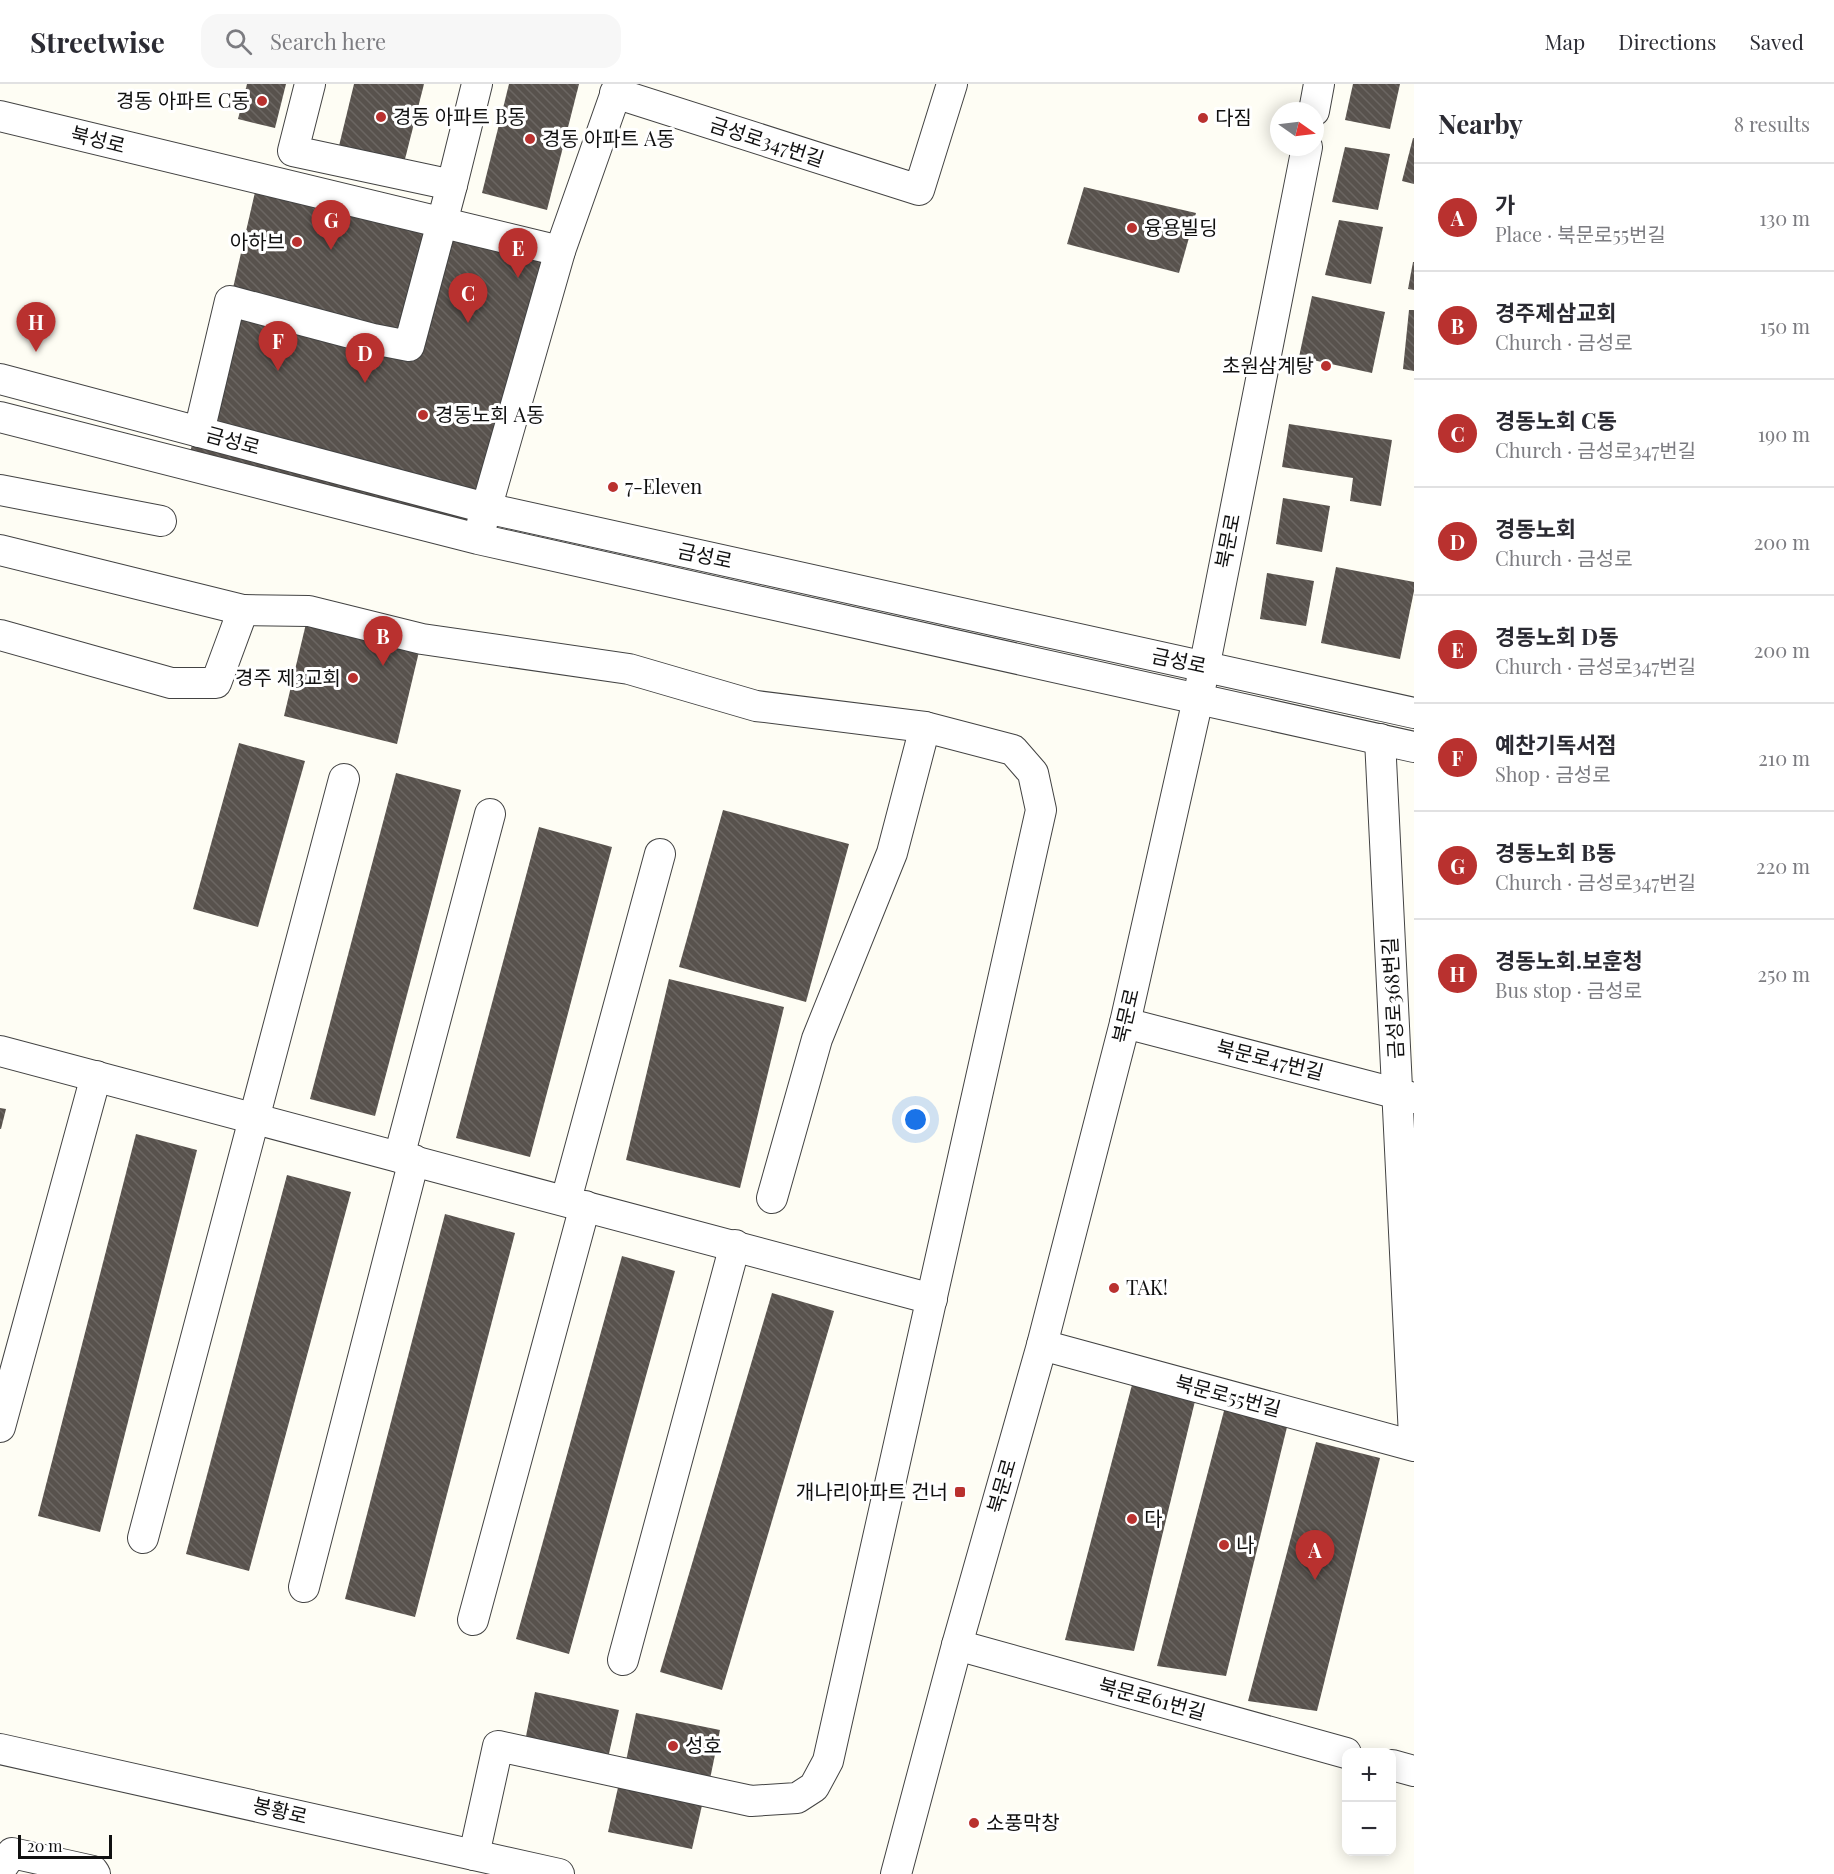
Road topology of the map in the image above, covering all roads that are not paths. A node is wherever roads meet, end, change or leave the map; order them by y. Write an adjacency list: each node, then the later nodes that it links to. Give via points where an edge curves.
1 (310, 84): 9 (street, via 293,151)
2 (477, 84): 9 (street)
3 (952, 84): 5 (street, 금성로347번길, via 919,190)
4 (1319, 84): 6 (street)
5 (617, 89): 11 (street, 금성로347번길)
6 (1316, 102)
7 (0, 116): 10 (street, 북성로)
8 (1304, 156): 22 (street, 북문로)
9 (452, 185): 10 (street)
10 (443, 223): 11 (street); 14 (street, via 409,346 230,302)
11 (560, 251): 16 (street, 금성로347번길)
12 (0, 379): 14 (street, 금성로)
13 (0, 417): 18 (street, 금성로)
14 (199, 432): 16 (street, 금성로)
15 (0, 490): 17 (street)
16 (486, 508): 18 (street, 금성로347번길); 22 (street, 금성로)
17 (161, 521)
18 (478, 538): 23 (street, 금성로)
19 (0, 550): 20 (street)
20 (243, 610): 21 (street, via 216,683 171,683); 25 (street, via 309,611 423,639 629,669 756,706)
21 (0, 635)
22 (1204, 666): 23 (street, 북문로); 24 (street, 금성로)
23 (1198, 699): 26 (street, 금성로); 31 (street, 북문로)
24 (1414, 713)
25 (925, 727): 37 (street, via 892,853 817,1039); 40 (street, via 1013,750 1033,773 1041,810)
26 (1380, 739): 27 (street, 금성로); 34 (street, 금성로368번길)
27 (1414, 747)
28 (344, 779): 35 (street)
29 (490, 814): 36 (street)
30 (660, 854): 38 (street)
31 (1125, 1023): 34 (street, 북문로47번길); 41 (street, 북문로)
32 (0, 1051): 33 (street)
33 (96, 1076): 35 (street); 42 (street)
34 (1406, 1095): 43 (street, 금성로368번길)
35 (253, 1118): 36 (street); 45 (street)
36 (406, 1158): 38 (street); 46 (street)
37 (772, 1198)
38 (575, 1203): 39 (street); 47 (street)
39 (735, 1245): 40 (street); 49 (street)
40 (932, 1299): 54 (street, via 828,1761 814,1787 797,1798 751,1801 498,1746)
41 (1042, 1345): 44 (street, 북문로55번길); 48 (street, 북문로)
42 (0, 1427)
43 (1414, 1437)
44 (1414, 1446)
45 (143, 1538)
46 (304, 1587)
47 (473, 1620)
48 (957, 1645): 51 (street, 북문로61번길); 58 (street, 북문로)
49 (623, 1660)
50 (0, 1749): 54 (street, 봉황로)
51 (1342, 1752)
52 (1396, 1766): 53 (street)
53 (1414, 1771)
54 (474, 1855): 57 (street, 봉황로)
55 (0, 1870): 56 (street, via 12,1853)
56 (96, 1874)
57 (559, 1874)
58 (896, 1874)

